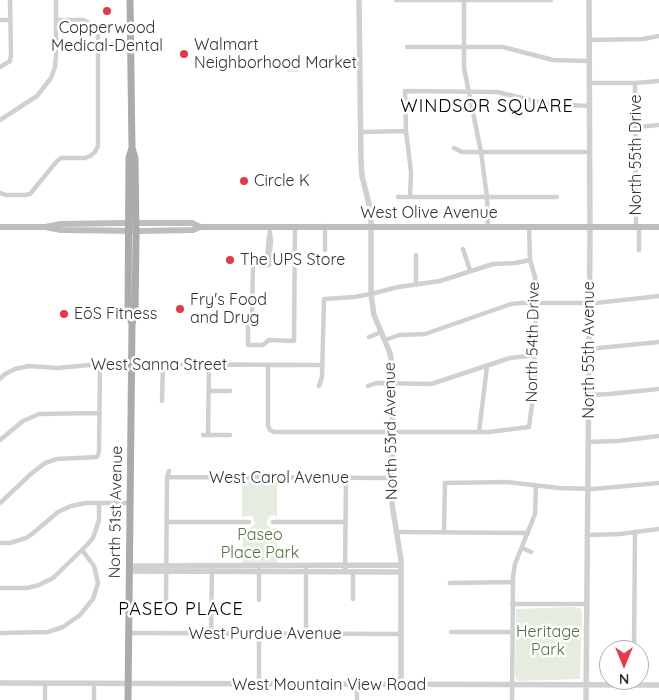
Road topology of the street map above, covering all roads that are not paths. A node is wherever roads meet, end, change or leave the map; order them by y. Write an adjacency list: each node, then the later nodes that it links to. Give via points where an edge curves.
1 (10, 0): 10 (street)
2 (56, 0): 11 (street)
3 (130, 0): 45 (main road, North 51st Avenue)
4 (360, 0): 29 (street, North 53rd Avenue)
5 (396, 0): 6 (street)
6 (464, 0): 7 (street); 15 (street)
7 (551, 0)
8 (589, 0): 13 (street, North 55th Avenue)
9 (0, 20): 10 (street)
10 (10, 20): 17 (street, via 10,61)
11 (56, 20): 25 (street, via 55,67 46,86 37,96); 33 (street, via 83,20 96,29 98,146 94,154 85,158 61,158 30,194)
12 (659, 36): 13 (street)
13 (589, 40): 16 (street, North 55th Avenue)
14 (407, 47): 15 (street)
15 (464, 47): 16 (street, via 503,47 536,52 561,61); 21 (street)
16 (589, 61): 19 (street, North 55th Avenue)
17 (0, 67)
18 (659, 81): 20 (street)
19 (589, 83): 20 (street); 24 (street, North 55th Avenue)
20 (635, 83): 27 (street, North 55th Drive)
21 (469, 92): 22 (street, via 503,92); 28 (street, via 405,91); 31 (street)
22 (521, 98): 23 (street); 24 (street, via 554,105)
23 (519, 104)
24 (589, 106): 32 (street, North 55th Avenue)
25 (0, 120)
26 (659, 125): 27 (street)
27 (636, 127): 43 (street, North 55th Drive)
28 (406, 131): 29 (street); 35 (street, via 411,172)
29 (361, 132): 39 (street, North 53rd Avenue, via 362,176 370,203)
30 (454, 148): 31 (street, via 462,152)
31 (481, 152): 32 (street); 36 (street)
32 (589, 152): 42 (street, North 55th Avenue)
33 (0, 193)
34 (398, 197): 35 (street)
35 (410, 197): 36 (street)
36 (487, 197): 37 (street); 40 (street)
37 (557, 197)
38 (324, 226): 39 (main road, West Olive Avenue); 47 (main road, West Olive Avenue); 50 (street)
39 (371, 226): 40 (main road, West Olive Avenue); 56 (street, North 53rd Avenue)
40 (488, 226): 41 (main road, West Olive Avenue)
41 (529, 226): 42 (main road, West Olive Avenue); 53 (street, North 54th Drive)
42 (590, 226): 43 (main road, West Olive Avenue); 59 (street, North 55th Avenue)
43 (638, 226): 48 (main road, West Olive Avenue); 51 (street, North 55th Drive)
44 (0, 227): 45 (main road, West Olive Avenue, via 61,224)
45 (132, 227): 46 (main road, West Olive Avenue, via 193,230 200,227); 67 (main road, North 51st Avenue, via 128,312 132,324)
46 (269, 227): 47 (main road, West Olive Avenue); 47 (street, via 269,265 252,265 252,316 248,321 248,345 263,345 269,340 294,341)
47 (295, 227)
48 (659, 227)
49 (463, 249): 54 (street)
50 (325, 250)
51 (639, 250)
52 (416, 256): 55 (street)
53 (530, 260): 54 (street); 58 (street, North 54th Drive, via 535,277)
54 (470, 270): 55 (street)
55 (416, 286): 56 (street)
56 (371, 294): 60 (street, North 53rd Avenue); 71 (street, via 324,299)
57 (659, 296): 59 (street)
58 (536, 302): 59 (street); 62 (street, via 511,304 425,334 399,335); 65 (street, North 54th Drive)
59 (589, 303): 64 (street, North 55th Avenue)
60 (381, 332): 61 (street); 62 (street, North 53rd Avenue)
61 (369, 337)
62 (385, 340): 74 (street, North 53rd Avenue, via 392,363)
63 (659, 342): 64 (street)
64 (589, 349): 80 (street, North 55th Avenue)
65 (536, 355): 72 (street, via 515,356); 84 (street, North 54th Drive, via 529,427)
66 (100, 364): 67 (street, West Sanna Street); 73 (street, West Sanna Street, via 57,368 29,366 15,369); 82 (street)
67 (132, 364): 68 (street, West Sanna Street); 98 (main road, North 51st Avenue)
68 (163, 364): 69 (street, West Sanna Street); 81 (street)
69 (209, 364): 70 (street, West Sanna Street); 78 (street)
70 (268, 365): 71 (street, West Sanna Street); 83 (street, via 270,430)
71 (322, 365): 75 (street)
72 (487, 366): 74 (street, via 431,384); 84 (street)
73 (0, 379)
74 (393, 383): 76 (street); 83 (street, North 53rd Avenue)
75 (319, 386)
76 (368, 386)
77 (659, 389): 80 (street)
78 (209, 391): 79 (street); 85 (street, via 205,434)
79 (230, 391)
80 (589, 395): 88 (street, North 55th Avenue)
81 (162, 400)
82 (100, 413): 87 (street, via 39,414 23,420); 96 (street, via 97,457 56,458 45,463)
83 (392, 432): 84 (street); 92 (street, North 53rd Avenue)
84 (479, 432)
85 (230, 435)
86 (659, 436): 88 (street)
87 (0, 440)
88 (588, 442): 95 (street, North 55th Avenue)
89 (169, 471): 90 (street)
90 (167, 478): 91 (street, West Carol Avenue); 99 (street)
91 (346, 478): 92 (street, West Carol Avenue); 102 (street)
92 (392, 478): 104 (street, North 53rd Avenue)
93 (659, 483): 95 (street)
94 (536, 485): 95 (street); 105 (street, via 445,483); 107 (street, via 535,514)
95 (588, 489): 108 (street, North 55th Avenue)
96 (0, 503)
97 (99, 503): 98 (street); 109 (street, via 64,508 32,534 18,541); 111 (street, via 96,533)
98 (130, 503): 113 (main road, North 51st Avenue)
99 (166, 522): 100 (street); 114 (street)
100 (249, 522)
101 (273, 522): 102 (street)
102 (346, 522): 119 (street)
103 (659, 529): 106 (street)
104 (397, 532): 105 (street); 118 (street, North 53rd Avenue)
105 (444, 532): 107 (street)
106 (635, 532): 108 (street); 139 (street)
107 (528, 533): 110 (street)
108 (587, 534): 129 (street, North 55th Avenue)
109 (0, 543)
110 (522, 548): 112 (street); 121 (street)
111 (82, 550): 123 (street, via 53,578 39,585); 127 (street, via 98,577)
112 (531, 552)
113 (130, 568): 114 (street); 134 (main road, North 51st Avenue)
114 (166, 568): 115 (street); 126 (street)
115 (212, 568): 116 (street); 135 (street)
116 (259, 568): 117 (street); 124 (street)
117 (306, 568): 119 (street); 137 (street)
118 (401, 568): 120 (street); 138 (street, North 53rd Avenue)
119 (345, 569): 120 (street)
120 (353, 569): 125 (street)
121 (512, 582): 122 (street); 128 (street)
122 (450, 583)
123 (0, 588)
124 (259, 600)
125 (353, 600)
126 (166, 601)
127 (90, 604): 130 (street); 133 (street, via 57,633)
128 (512, 604): 129 (street); 132 (street)
129 (587, 604): 149 (street, North 55th Avenue)
130 (96, 608)
131 (452, 632): 132 (street)
132 (512, 632): 148 (street)
133 (0, 633)
134 (129, 633): 135 (street, West Purdue Avenue); 143 (main road, North 51st Avenue)
135 (211, 634): 136 (street, West Purdue Avenue)
136 (259, 634): 137 (street, West Purdue Avenue); 144 (street)
137 (306, 634): 138 (street, West Purdue Avenue)
138 (401, 634): 147 (street, North 53rd Avenue)
139 (634, 640)
140 (0, 683): 141 (street, West Mountain View Road)
141 (45, 684): 142 (street, West Mountain View Road); 150 (street)
142 (94, 684): 143 (street, West Mountain View Road); 151 (street)
143 (128, 684): 144 (street, West Mountain View Road); 152 (main road, North 51st Avenue)
144 (259, 684): 146 (street, West Mountain View Road)
145 (599, 684): 149 (street, West Mountain View Road)
146 (357, 685): 147 (street, West Mountain View Road); 153 (street)
147 (401, 685): 148 (street, West Mountain View Road)
148 (512, 685): 149 (street, West Mountain View Road); 154 (street)
149 (586, 685): 155 (street, North 55th Avenue)
150 (45, 700)
151 (94, 700)
152 (128, 700)
153 (357, 700)
154 (512, 700)
155 (586, 700)

